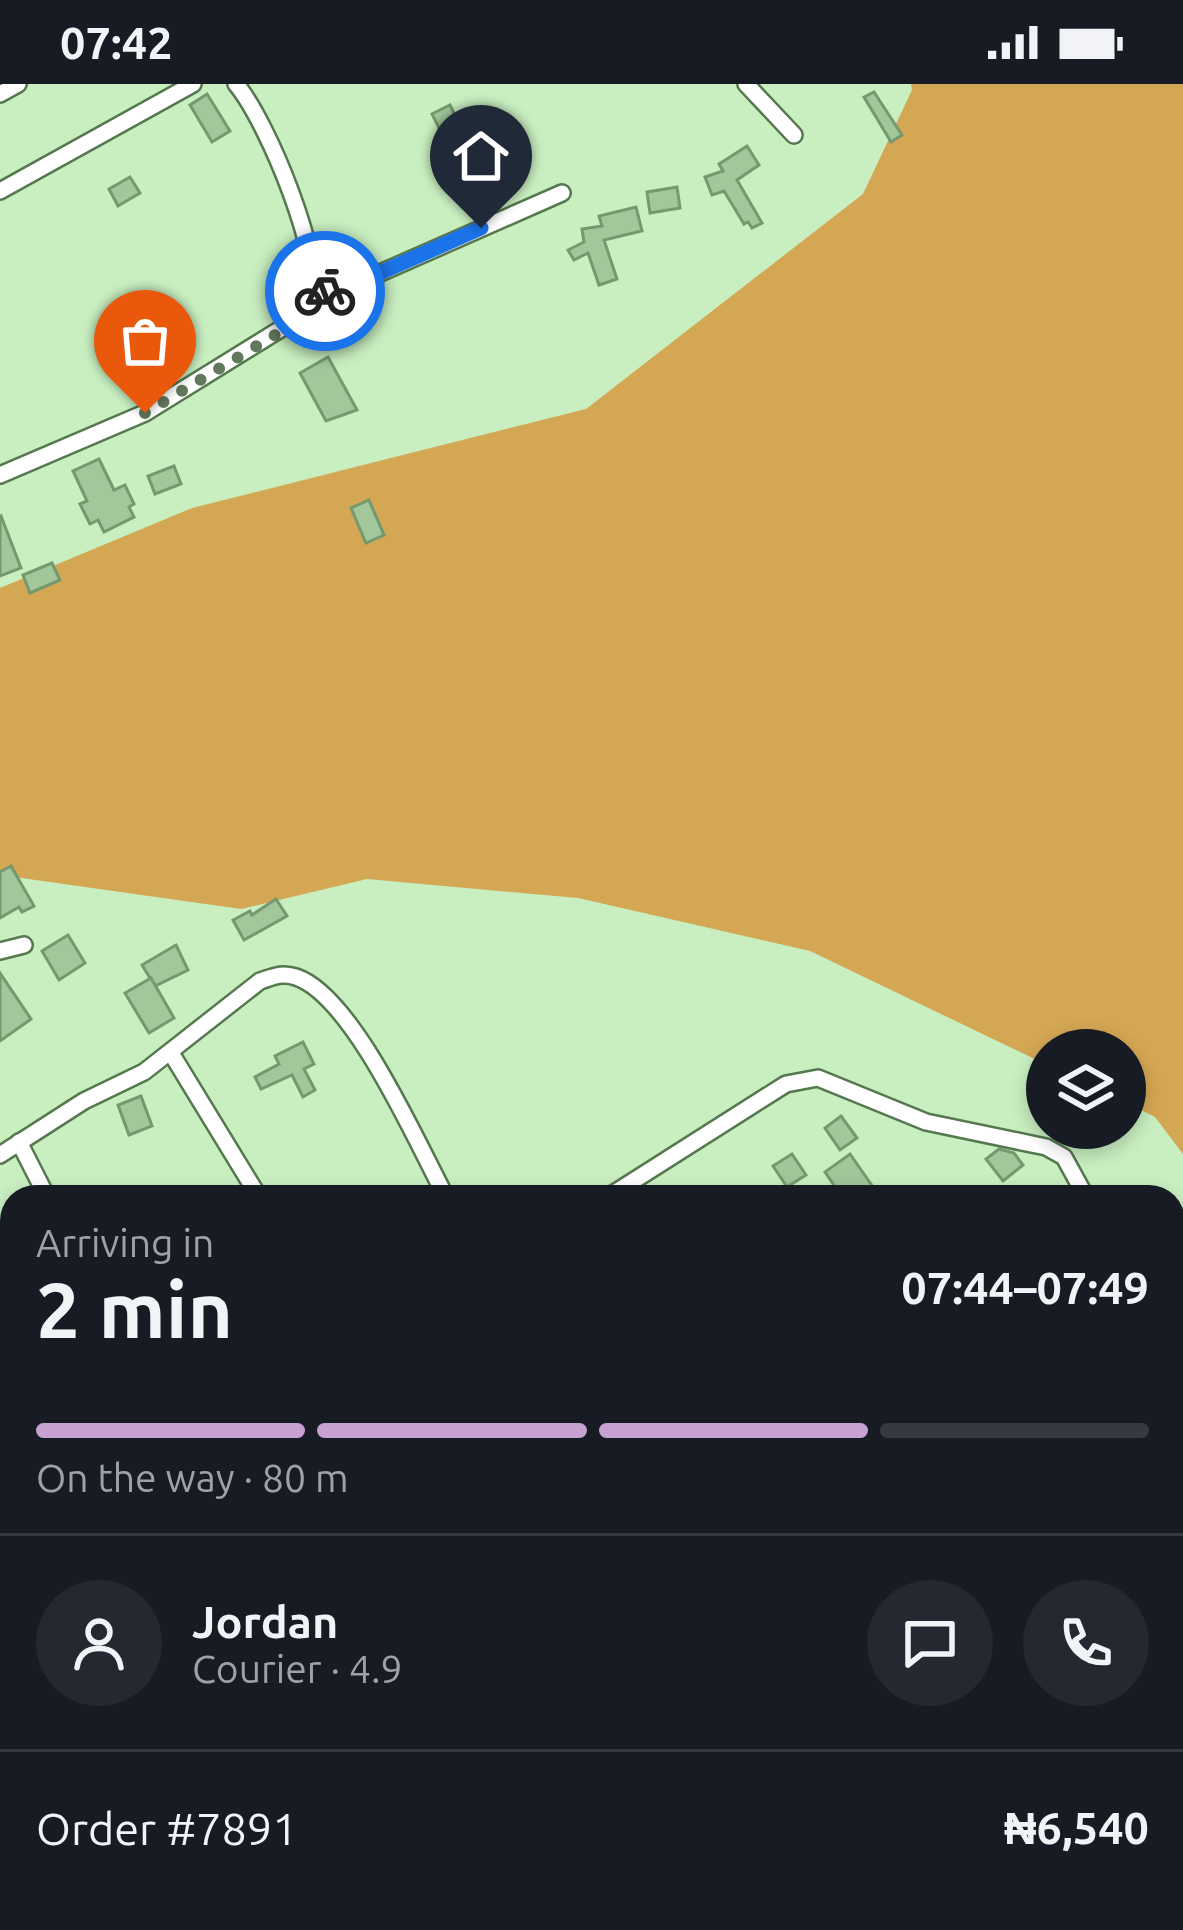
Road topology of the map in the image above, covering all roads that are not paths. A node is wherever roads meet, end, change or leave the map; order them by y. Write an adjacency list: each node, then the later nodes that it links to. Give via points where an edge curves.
1 (18, 84): 5 (street)
2 (194, 84): 7 (street)
3 (236, 84): 9 (street, via 290,193)
4 (746, 84): 6 (street)
5 (0, 94)
6 (794, 135)
7 (0, 191)
8 (562, 193): 9 (street, via 337,292)
9 (316, 290): 10 (street, via 305,317 185,390)
10 (0, 475)
11 (24, 945): 12 (street)
12 (0, 951)
13 (171, 1053): 14 (street); 17 (street); 18 (street, via 260,981 280,974 306,982 354,1028)
14 (19, 1142): 15 (street); 16 (street)
15 (0, 1155)
16 (41, 1185)
17 (252, 1185)
18 (439, 1185)
19 (627, 1185): 20 (street, via 786,1084 818,1078 926,1122 1046,1147 1064,1157)
20 (1079, 1185)

